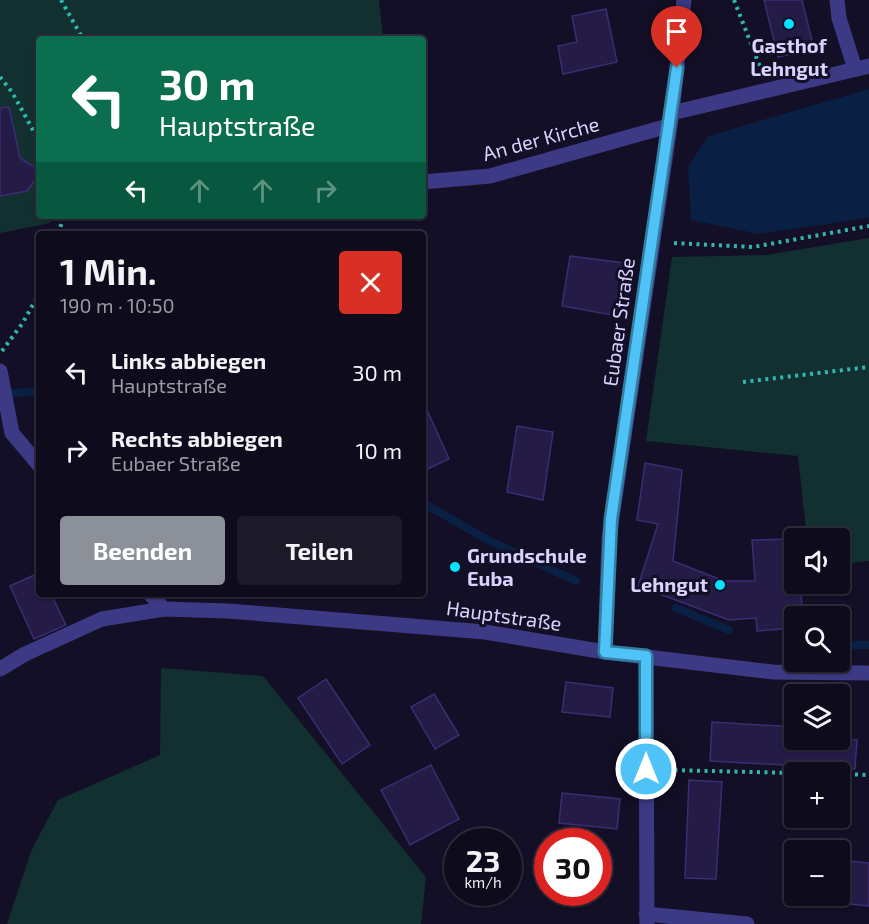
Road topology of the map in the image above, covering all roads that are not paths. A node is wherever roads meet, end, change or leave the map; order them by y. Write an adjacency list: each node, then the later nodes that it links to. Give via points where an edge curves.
1 (684, 0): 4 (street, Eubaer Straße)
2 (837, 0): 3 (street, via 839,18)
3 (862, 68): 4 (street, An der Kirche, via 769,90)
4 (670, 120): 5 (street, An der Kirche, via 490,176); 10 (street, Eubaer Straße, via 609,538)
5 (426, 182)
6 (0, 371): 7 (street, via 12,433)
7 (36, 461)
8 (153, 597): 9 (street)
9 (164, 609): 10 (street, Hauptstraße, via 485,632); 12 (street, Hauptstraße, via 102,619)
10 (605, 652): 11 (street, Hauptstraße)
11 (646, 656): 13 (street, Hauptstraße, via 774,672); 14 (street)
12 (0, 669)
13 (869, 672)
14 (646, 919): 15 (street)
15 (747, 924)

